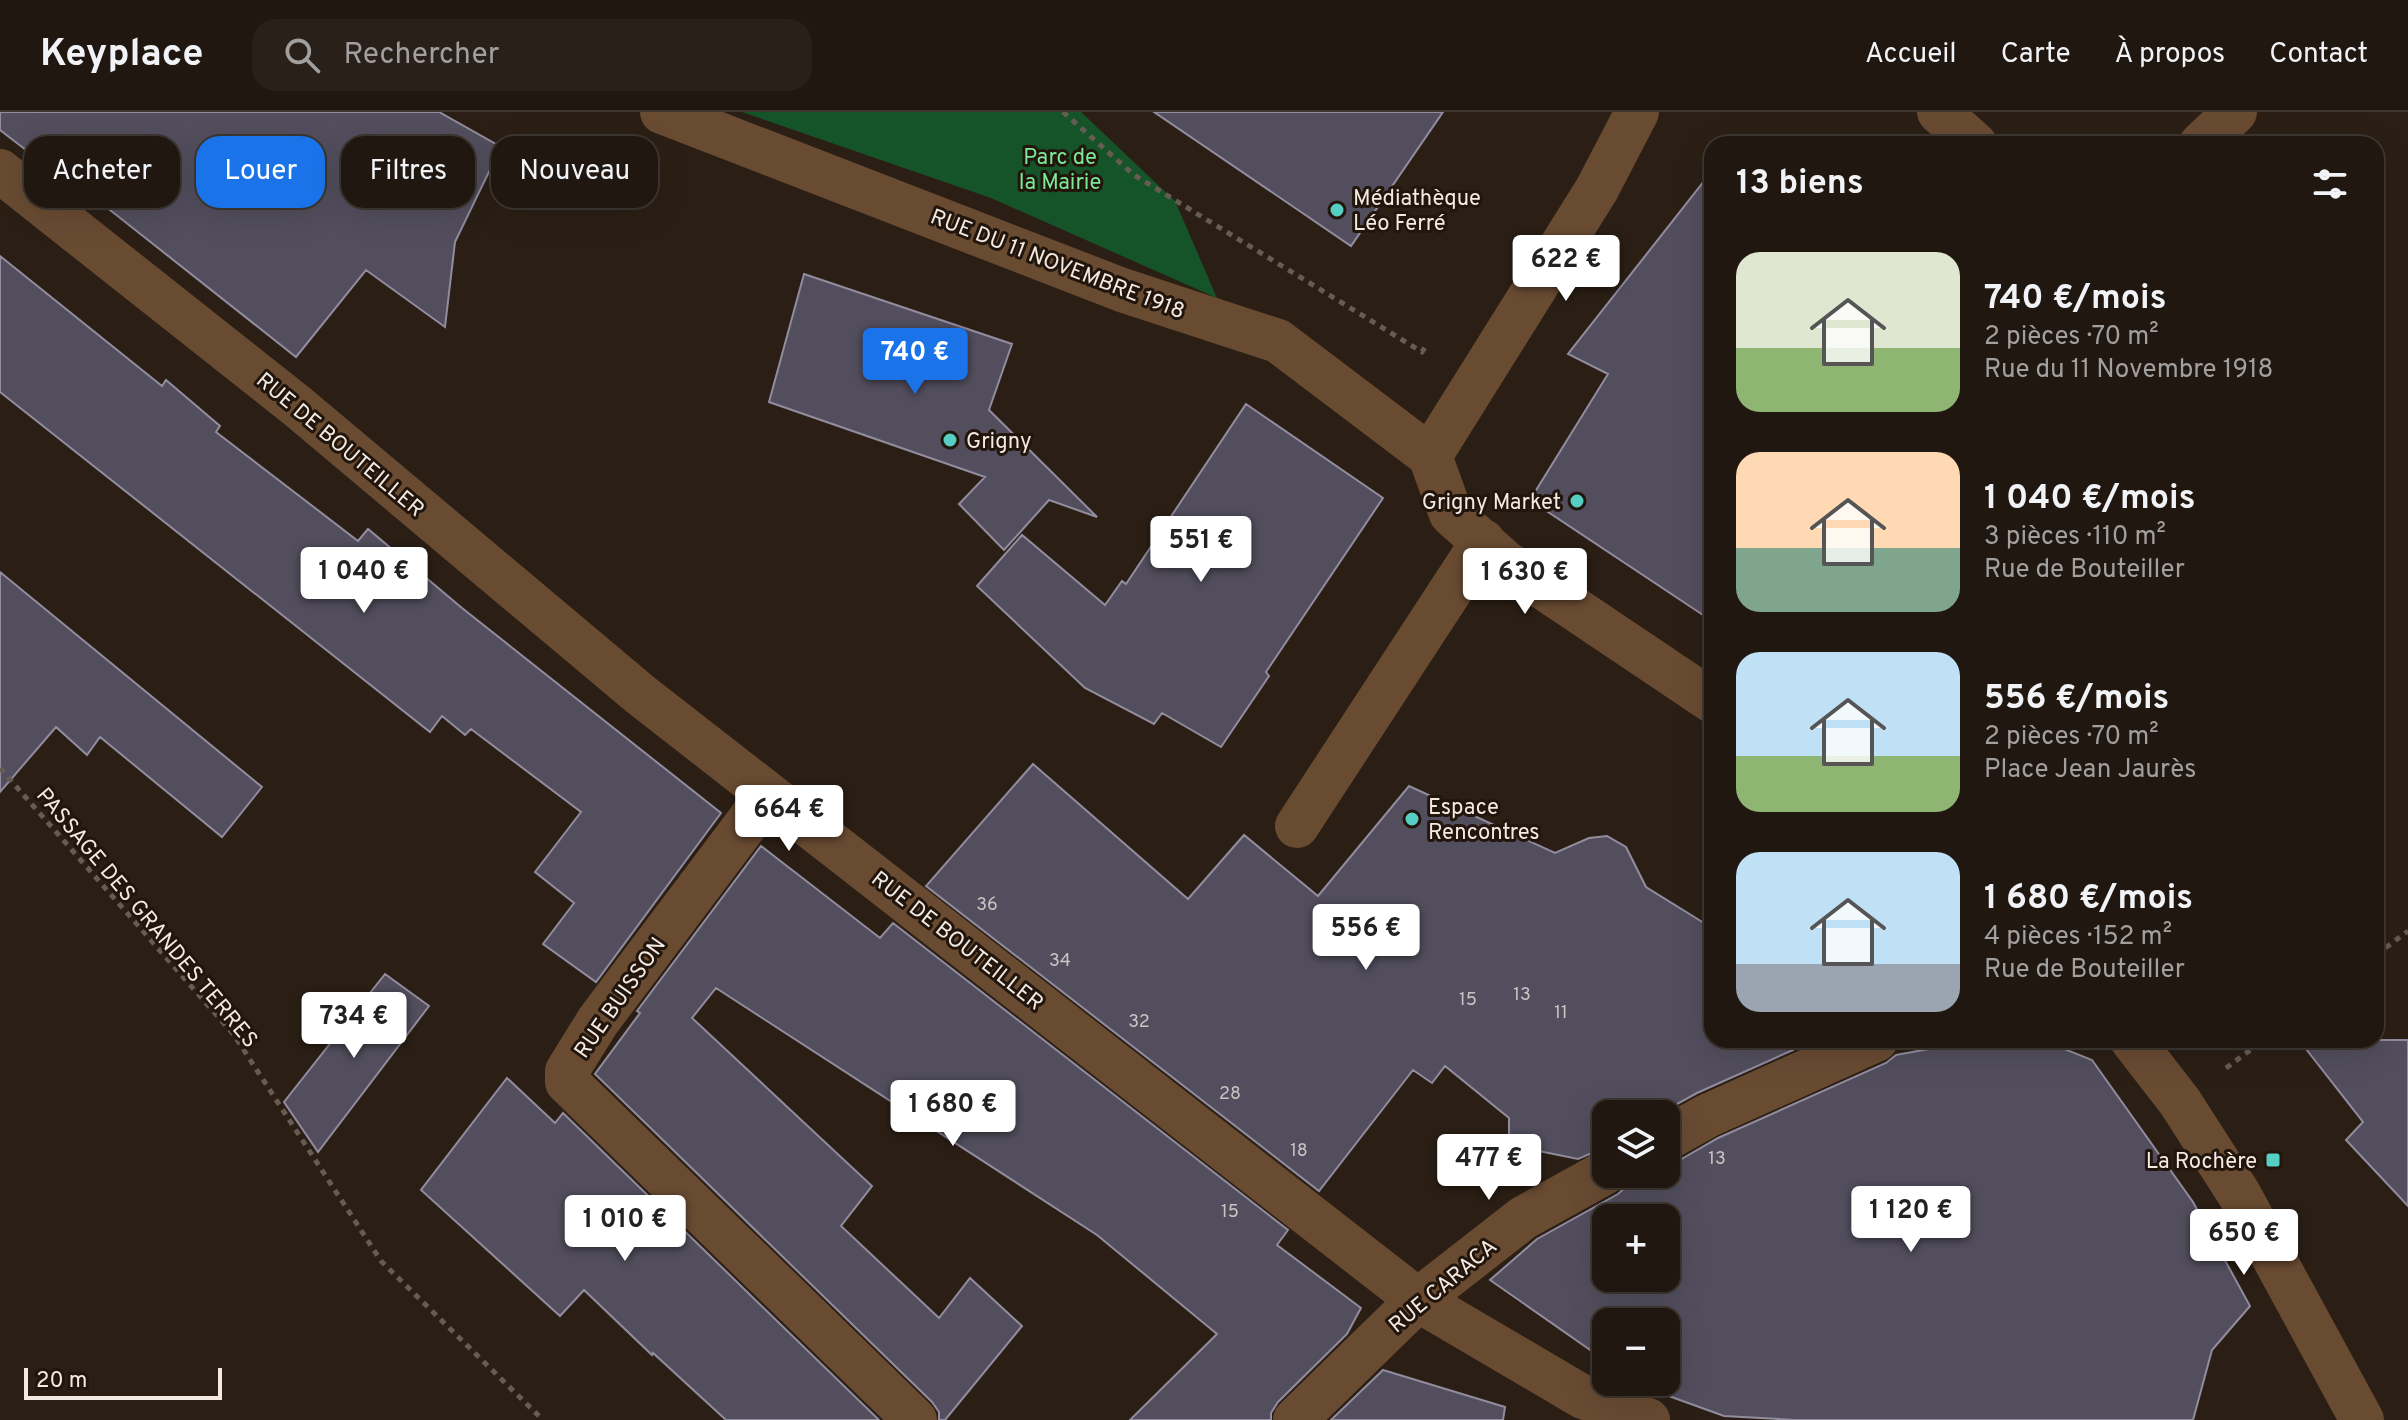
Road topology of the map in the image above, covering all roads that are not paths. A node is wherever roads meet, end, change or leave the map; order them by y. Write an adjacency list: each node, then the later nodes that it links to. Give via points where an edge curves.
1 (662, 112): 8 (street, RUE DU 11 NOVEMBRE 1918, via 1122,290 1278,341)
2 (1637, 112): 8 (street, via 1597,189)
3 (1939, 112): 5 (street)
4 (2235, 112): 6 (street)
5 (1966, 136)
6 (2210, 136)
7 (0, 171): 11 (street, RUE DE BOUTEILLER, via 297,406)
8 (1430, 456): 9 (street, via 1451,514)
9 (1483, 541): 10 (street, via 1505,562); 12 (street)
10 (1704, 696)
11 (768, 795): 17 (street, RUE DE BOUTEILLER); 18 (street, RUE BUISSON, via 598,1021 567,1071 567,1082)
12 (1297, 826)
13 (1858, 1048): 15 (street)
14 (2138, 1048): 21 (street, via 2239,1194)
15 (1680, 1131)
16 (1592, 1180): 17 (street, RUE CARACA, via 1523,1218)
17 (1418, 1300): 19 (street, RUE CARACA); 20 (street, RUE DE BOUTEILLER, via 1583,1397)
18 (915, 1420)
19 (1295, 1420)
20 (1648, 1420)
21 (2362, 1420)

